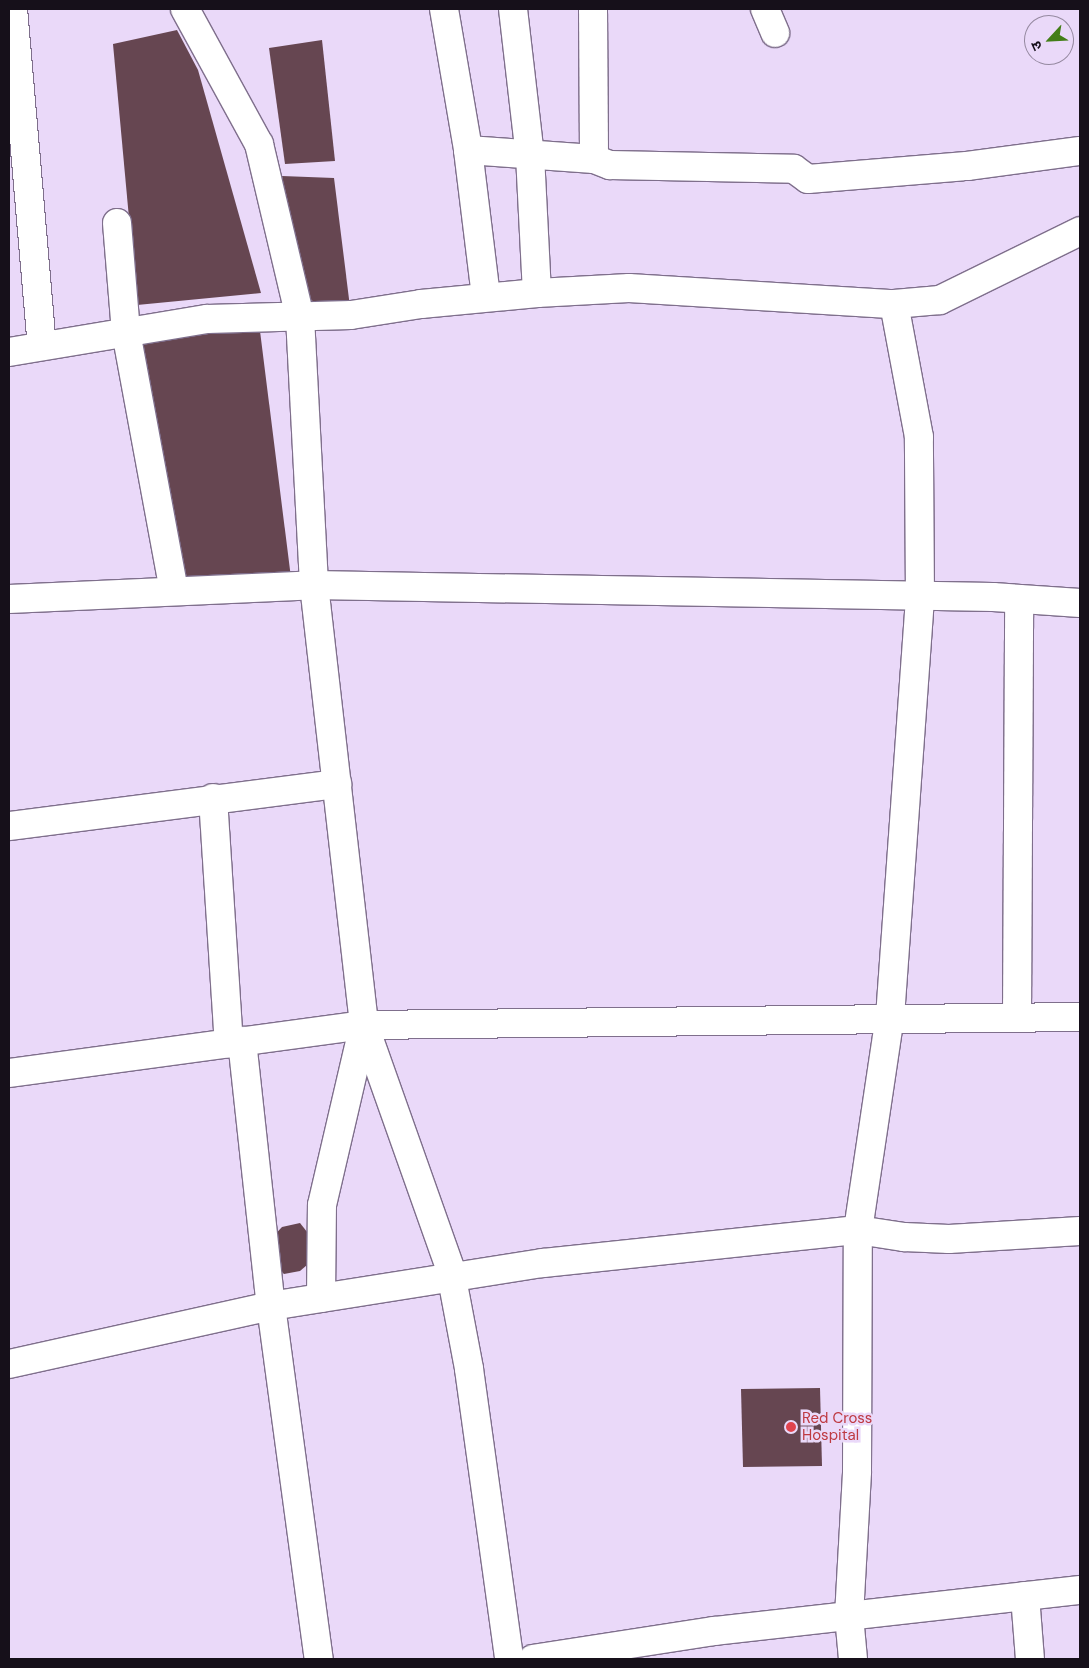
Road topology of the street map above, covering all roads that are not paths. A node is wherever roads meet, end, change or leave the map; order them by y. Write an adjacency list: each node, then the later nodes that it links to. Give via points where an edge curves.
1 (185, 9): 15 (street, via 259,144)
2 (444, 9): 6 (street)
3 (513, 9): 8 (street)
4 (593, 9): 9 (street)
5 (13, 10): 17 (street)
6 (468, 150): 8 (street); 13 (street)
7 (1080, 151): 9 (street, via 967,166 808,179 794,169 610,165)
8 (530, 154): 9 (street); 12 (street)
9 (594, 159)
10 (117, 223): 16 (street)
11 (1080, 231): 14 (street, via 940,300)
12 (538, 293): 13 (street); 14 (street, via 630,288)
13 (486, 296): 15 (street, via 350,315)
14 (894, 304): 21 (street, via 919,437)
15 (300, 317): 16 (street, via 207,319); 19 (street)
16 (126, 332): 17 (street); 20 (street)
17 (42, 346): 18 (street)
18 (9, 352)
19 (314, 585): 20 (street); 21 (street); 25 (street)
20 (174, 591): 22 (street)
21 (920, 598): 23 (street); 28 (street)
22 (9, 599)
23 (1019, 599): 24 (street); 29 (street)
24 (1080, 603)
25 (337, 784): 26 (street); 31 (street)
26 (213, 798): 27 (street); 32 (street)
27 (9, 826)
28 (890, 1017): 29 (street); 31 (street); 34 (street)
29 (1016, 1017): 30 (street)
30 (1080, 1017)
31 (364, 1024): 32 (street); 36 (street); 37 (street, via 322,1204)
32 (235, 1042): 33 (street); 38 (street)
33 (9, 1073)
34 (858, 1230): 35 (street, via 949,1239); 36 (street, via 543,1263); 42 (street, via 857,1471)
35 (1080, 1231)
36 (451, 1277): 37 (street); 44 (street, via 469,1369)
37 (321, 1298): 38 (street)
38 (271, 1306): 39 (street); 43 (street)
39 (9, 1364)
40 (1080, 1590): 41 (street)
41 (1025, 1596): 42 (street); 47 (street)
42 (849, 1616): 45 (street, via 714,1631); 46 (street)
43 (318, 1659)
44 (509, 1659)
45 (534, 1659)
46 (853, 1659)
47 (1030, 1659)

